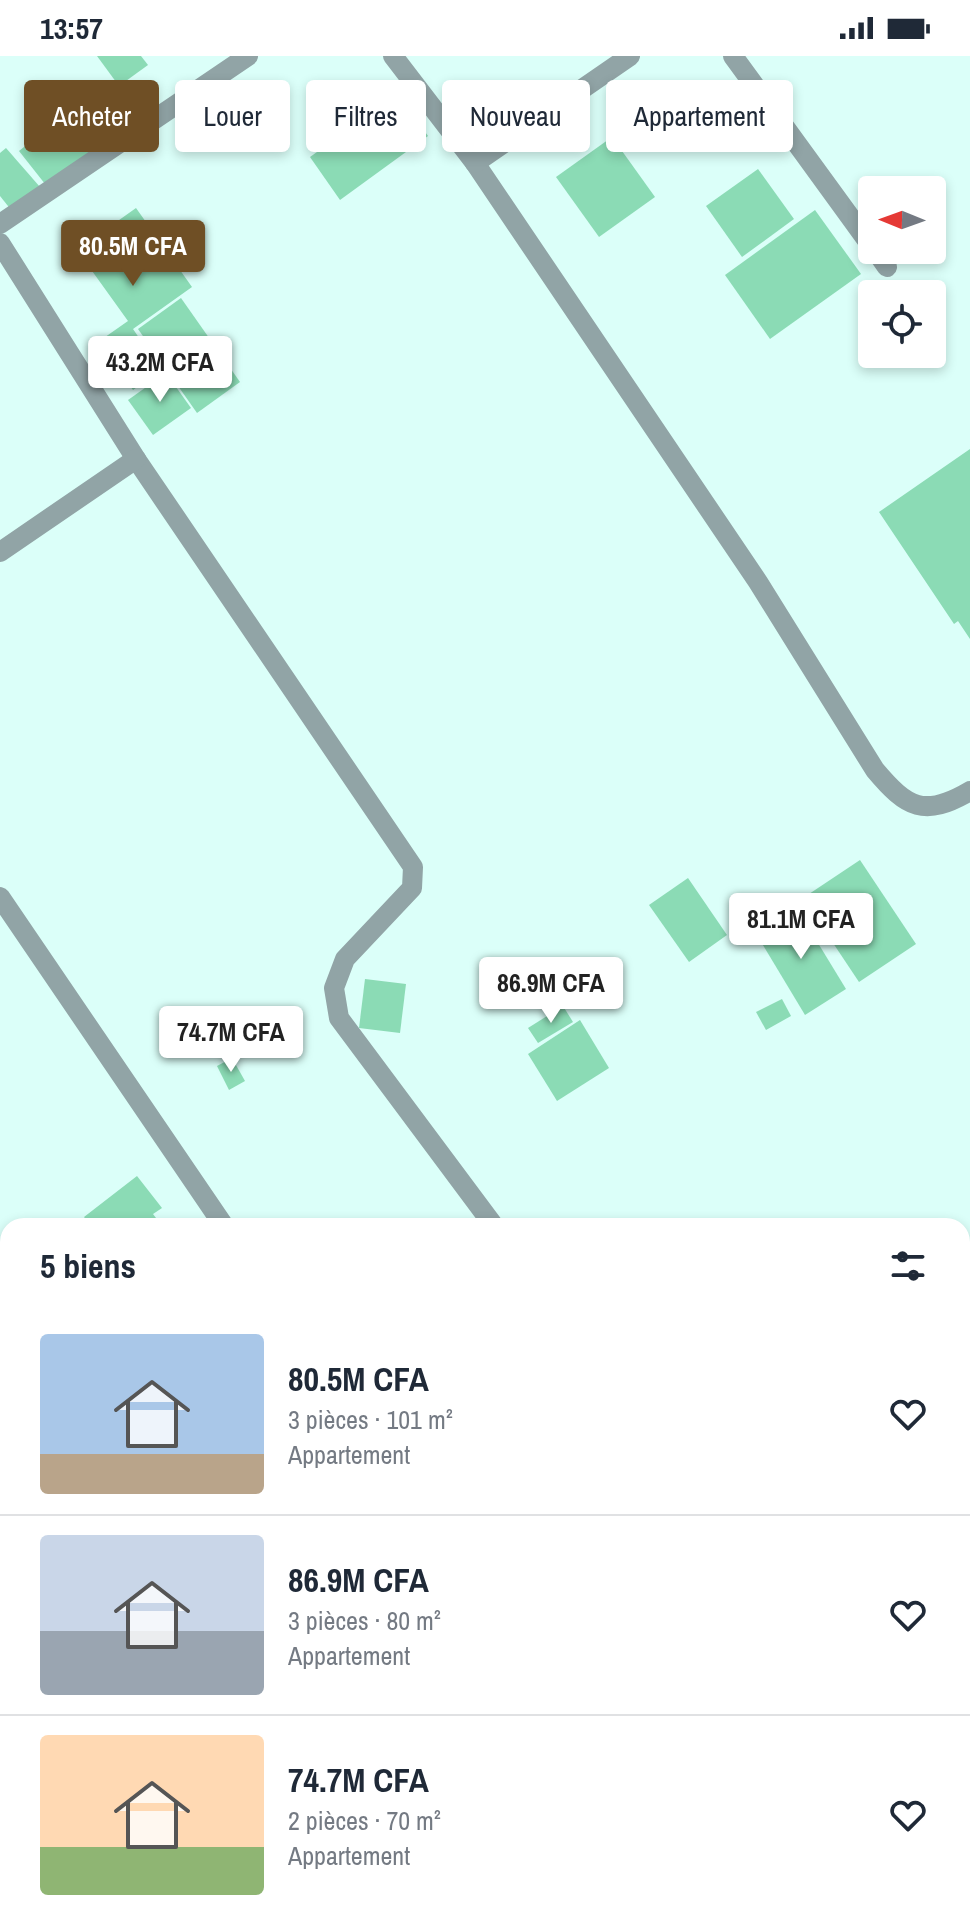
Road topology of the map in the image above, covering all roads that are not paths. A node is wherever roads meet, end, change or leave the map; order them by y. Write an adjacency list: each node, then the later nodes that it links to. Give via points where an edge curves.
1 (248, 56): 6 (street)
2 (393, 56): 5 (street)
3 (630, 56): 5 (street)
4 (733, 56): 7 (street)
5 (475, 163): 13 (street, via 758,582 875,770 896,795 918,807 942,807)
6 (0, 224)
7 (858, 227)
8 (0, 243): 11 (street)
9 (885, 264): 10 (street)
10 (887, 267)
11 (136, 459): 12 (street); 16 (street, via 413,867 412,888 345,959 334,988 339,1018)
12 (0, 552)
13 (970, 791)
14 (0, 897): 15 (street)
15 (219, 1218)
16 (488, 1218)

